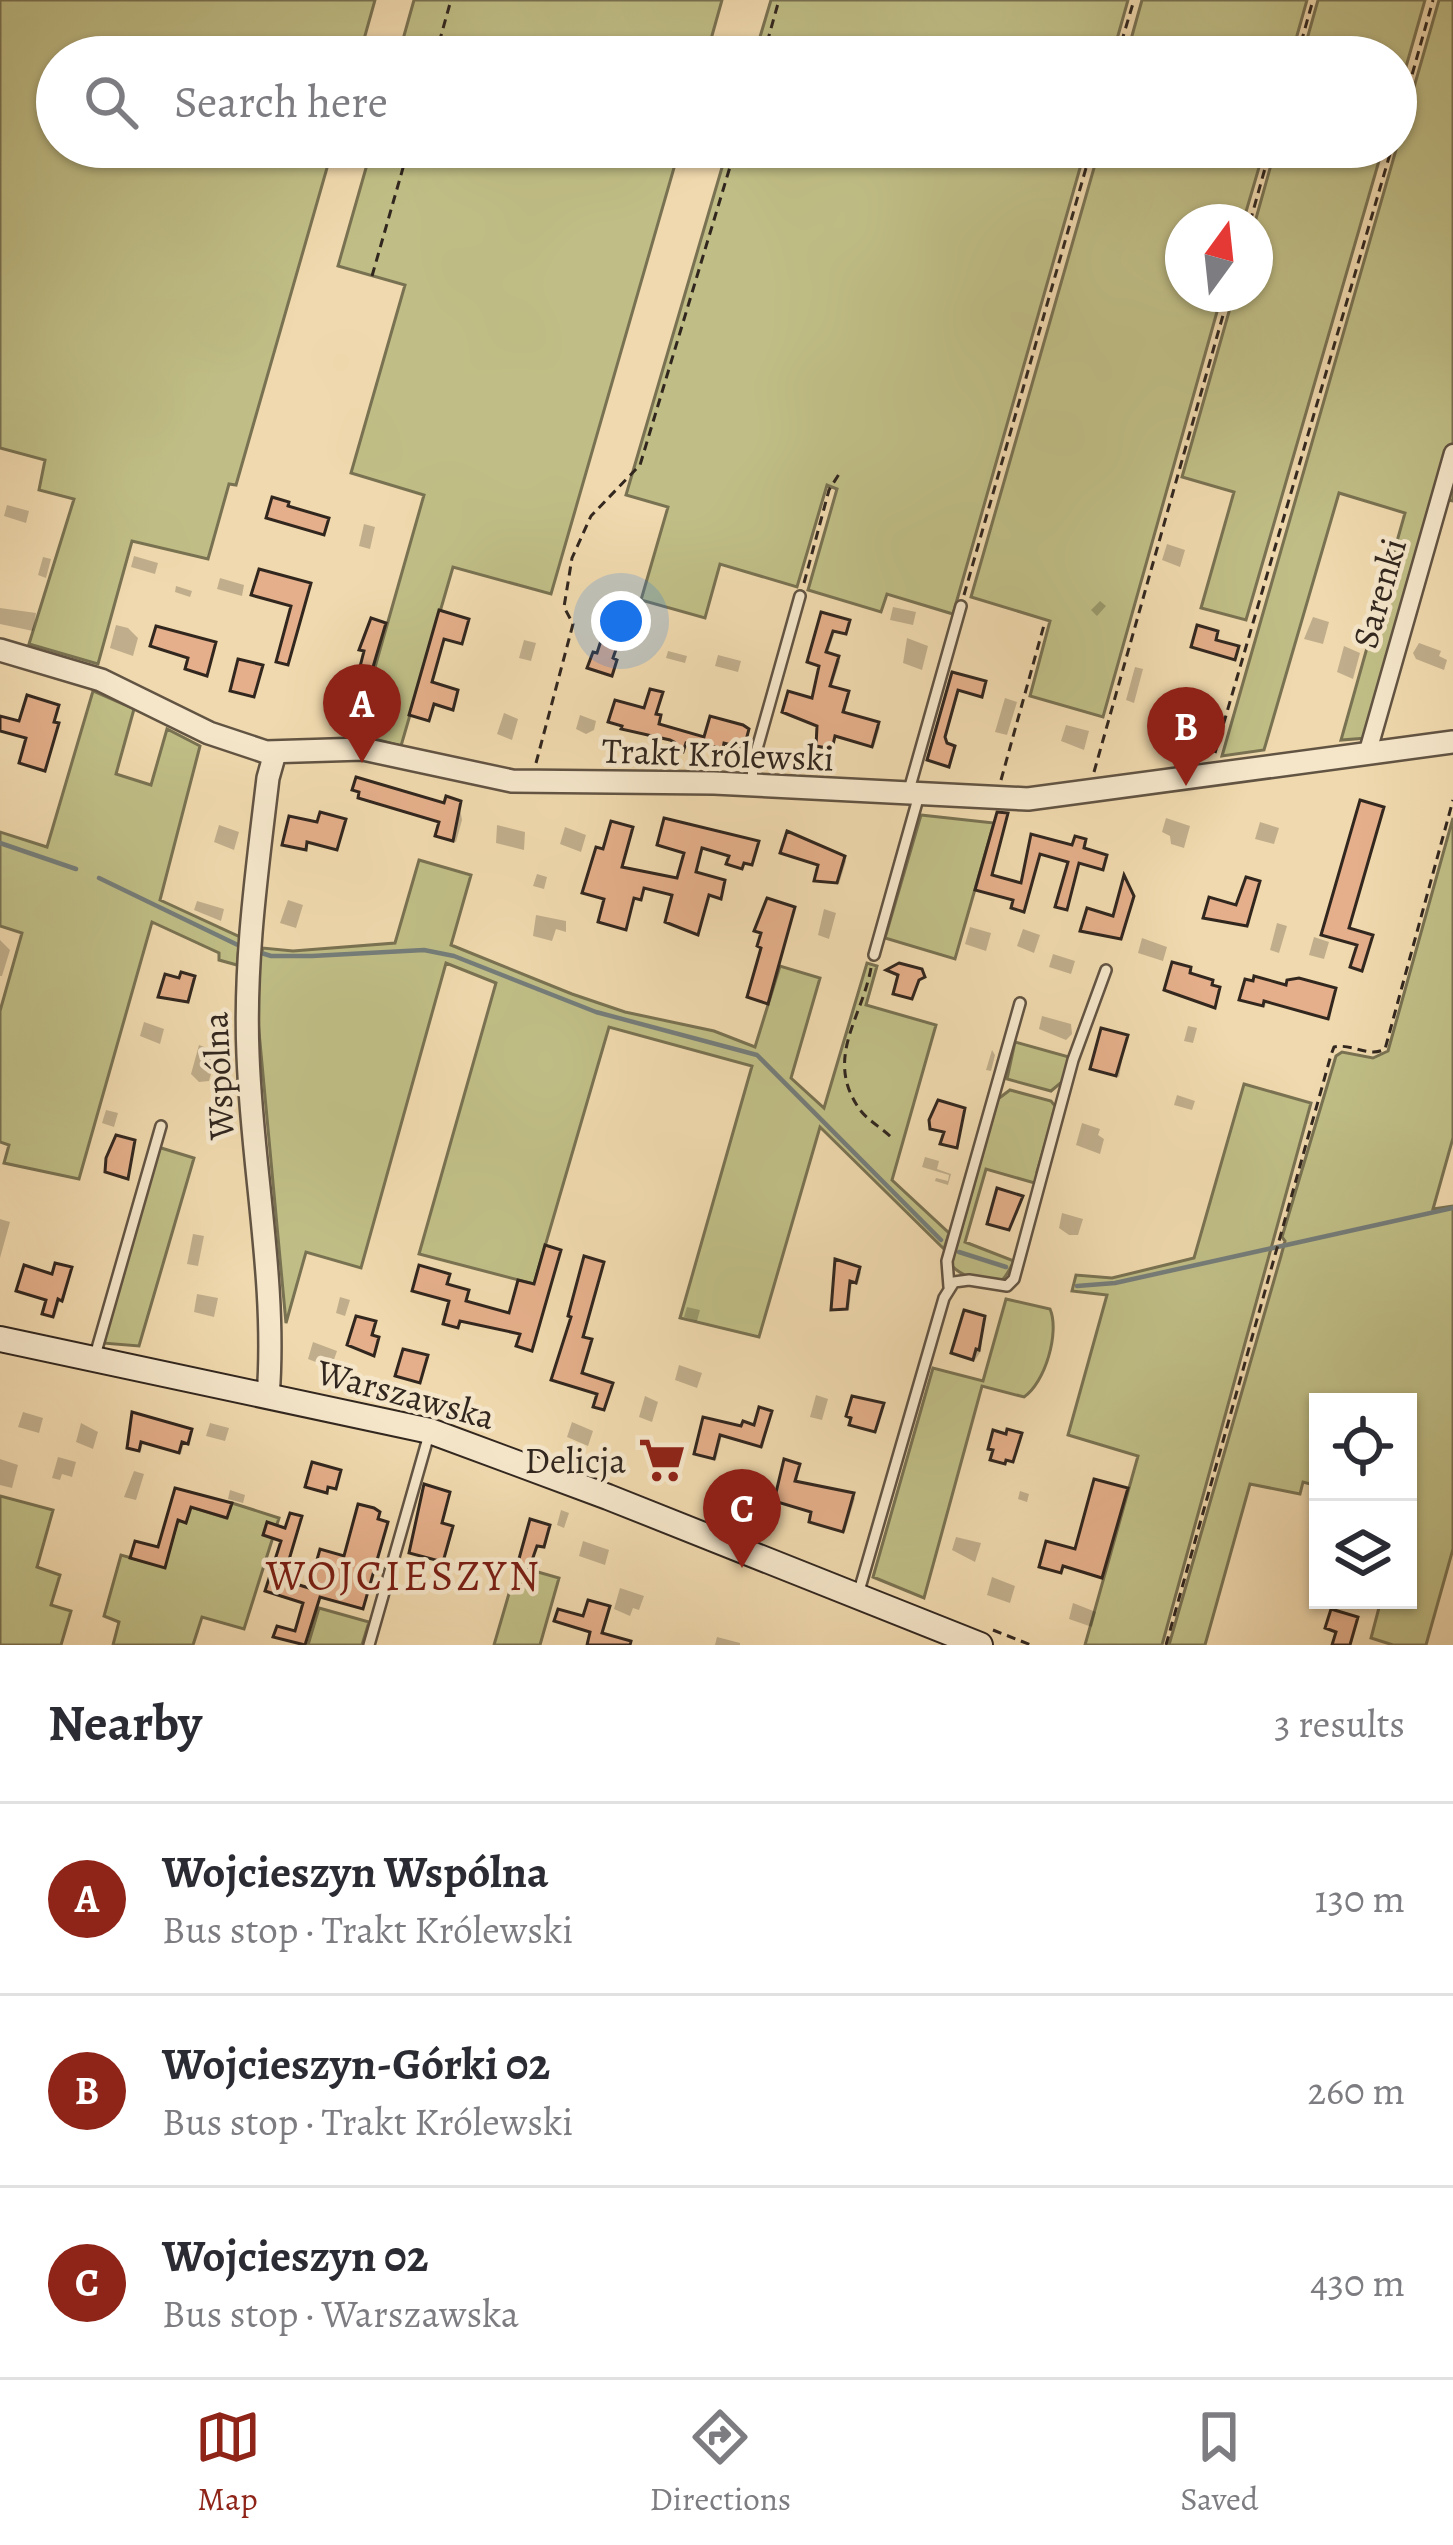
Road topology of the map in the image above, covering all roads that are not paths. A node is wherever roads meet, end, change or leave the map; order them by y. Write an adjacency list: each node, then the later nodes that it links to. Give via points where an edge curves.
1 (1453, 453): 6 (street, Sarenki)
2 (800, 596): 8 (lane)
3 (961, 606): 9 (lane)
4 (0, 650): 7 (street, Trakt Królewski, via 101,680 209,733)
5 (1453, 742): 6 (street, Trakt Królewski)
6 (1368, 751): 9 (street, Trakt Królewski, via 1089,791)
7 (275, 753): 8 (street, Trakt Królewski, via 363,749 531,782); 17 (street, Wspólna, via 248,966)
8 (752, 784): 9 (street, Trakt Królewski)
9 (913, 795): 10 (lane)
10 (874, 955)
11 (1106, 970): 14 (lane, via 1014,1279)
12 (1020, 1003): 14 (lane, via 947,1261)
13 (161, 1126): 16 (lane)
14 (949, 1287): 19 (lane)
15 (0, 1339): 16 (main road, Warszawska)
16 (94, 1359): 17 (main road, Warszawska)
17 (268, 1396): 18 (main road, Warszawska)
18 (430, 1431): 19 (main road, Warszawska); 20 (lane)
19 (858, 1596): 21 (main road, Warszawska)
20 (369, 1645)
21 (980, 1645)

